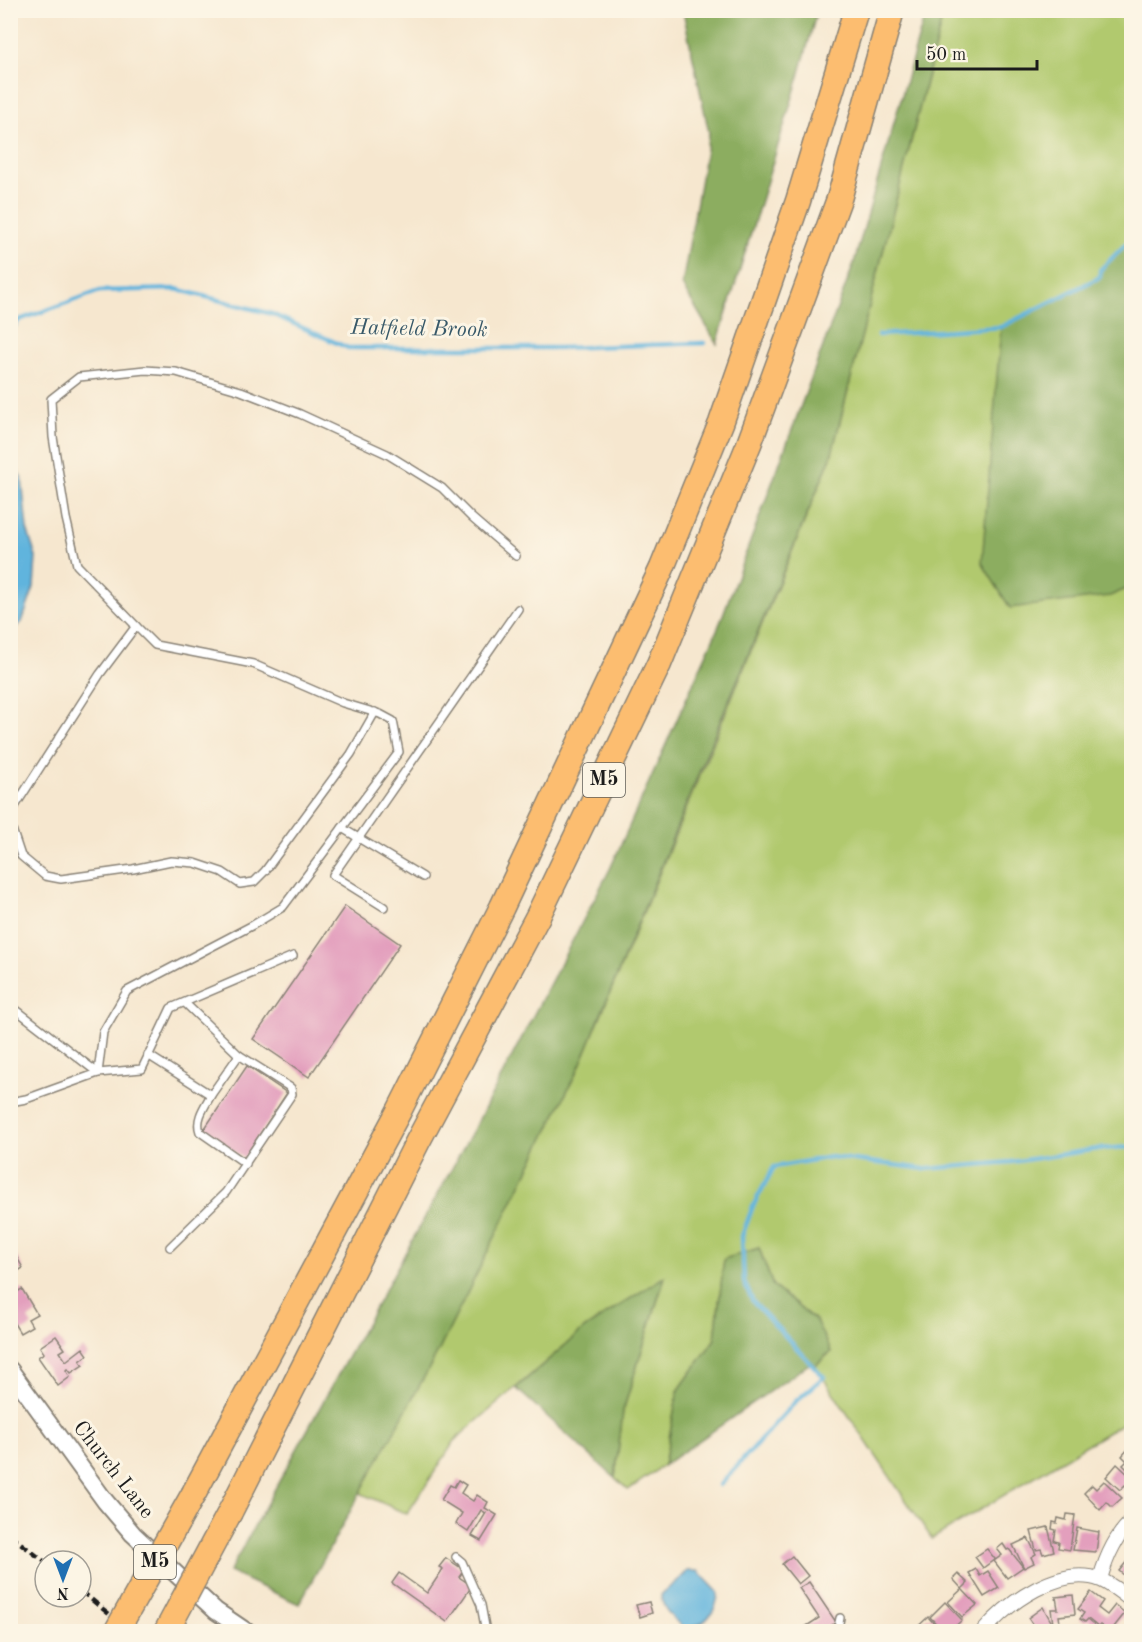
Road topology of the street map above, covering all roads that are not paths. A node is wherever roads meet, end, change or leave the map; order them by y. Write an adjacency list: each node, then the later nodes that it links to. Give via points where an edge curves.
1 (856, 10): 29 (highway, M5, bridge, via 798,201 725,412 662,568 502,908 399,1111)
2 (892, 10): 30 (highway, M5, bridge, via 831,220 750,444 659,664 538,916)
3 (516, 556): 5 (lane, via 442,488 387,454 270,401 176,372 145,370 79,377 51,399 66,518 77,565)
4 (518, 609): 10 (lane)
5 (136, 626): 6 (lane, via 155,645 253,664 343,703); 7 (lane, via 100,674)
6 (375, 712): 8 (lane, via 351,754 254,882 240,884 222,872 195,863 171,861 61,879 45,876 21,856); 9 (lane, via 393,721 399,752)
7 (10, 814)
8 (10, 823)
9 (342, 828): 10 (lane); 18 (lane, via 283,907 127,991 103,1032)
10 (359, 838): 11 (lane); 12 (lane, via 333,875)
11 (423, 877)
12 (384, 908)
13 (293, 956): 14 (lane)
14 (185, 1002): 16 (lane); 17 (lane, via 171,1008)
15 (10, 1005): 18 (lane)
16 (239, 1054): 19 (lane); 21 (lane, via 292,1091)
17 (148, 1055): 18 (lane, via 142,1069); 19 (lane)
18 (98, 1073): 20 (lane)
19 (211, 1095): 21 (lane, via 199,1120 200,1132)
20 (10, 1102)
21 (246, 1164): 22 (lane, via 226,1192)
22 (170, 1247)
23 (10, 1370): 31 (street, Church Lane, via 133,1534 216,1611)
24 (1131, 1521): 26 (street, via 1106,1559)
25 (456, 1557): 32 (lane, via 462,1562 481,1605)
26 (1100, 1579): 27 (street); 34 (street, via 1052,1581 996,1616)
27 (1131, 1601)
28 (840, 1618): 33 (lane)
29 (116, 1632)
30 (165, 1632)
31 (247, 1632)
32 (486, 1632)
33 (837, 1632)
34 (983, 1632)

